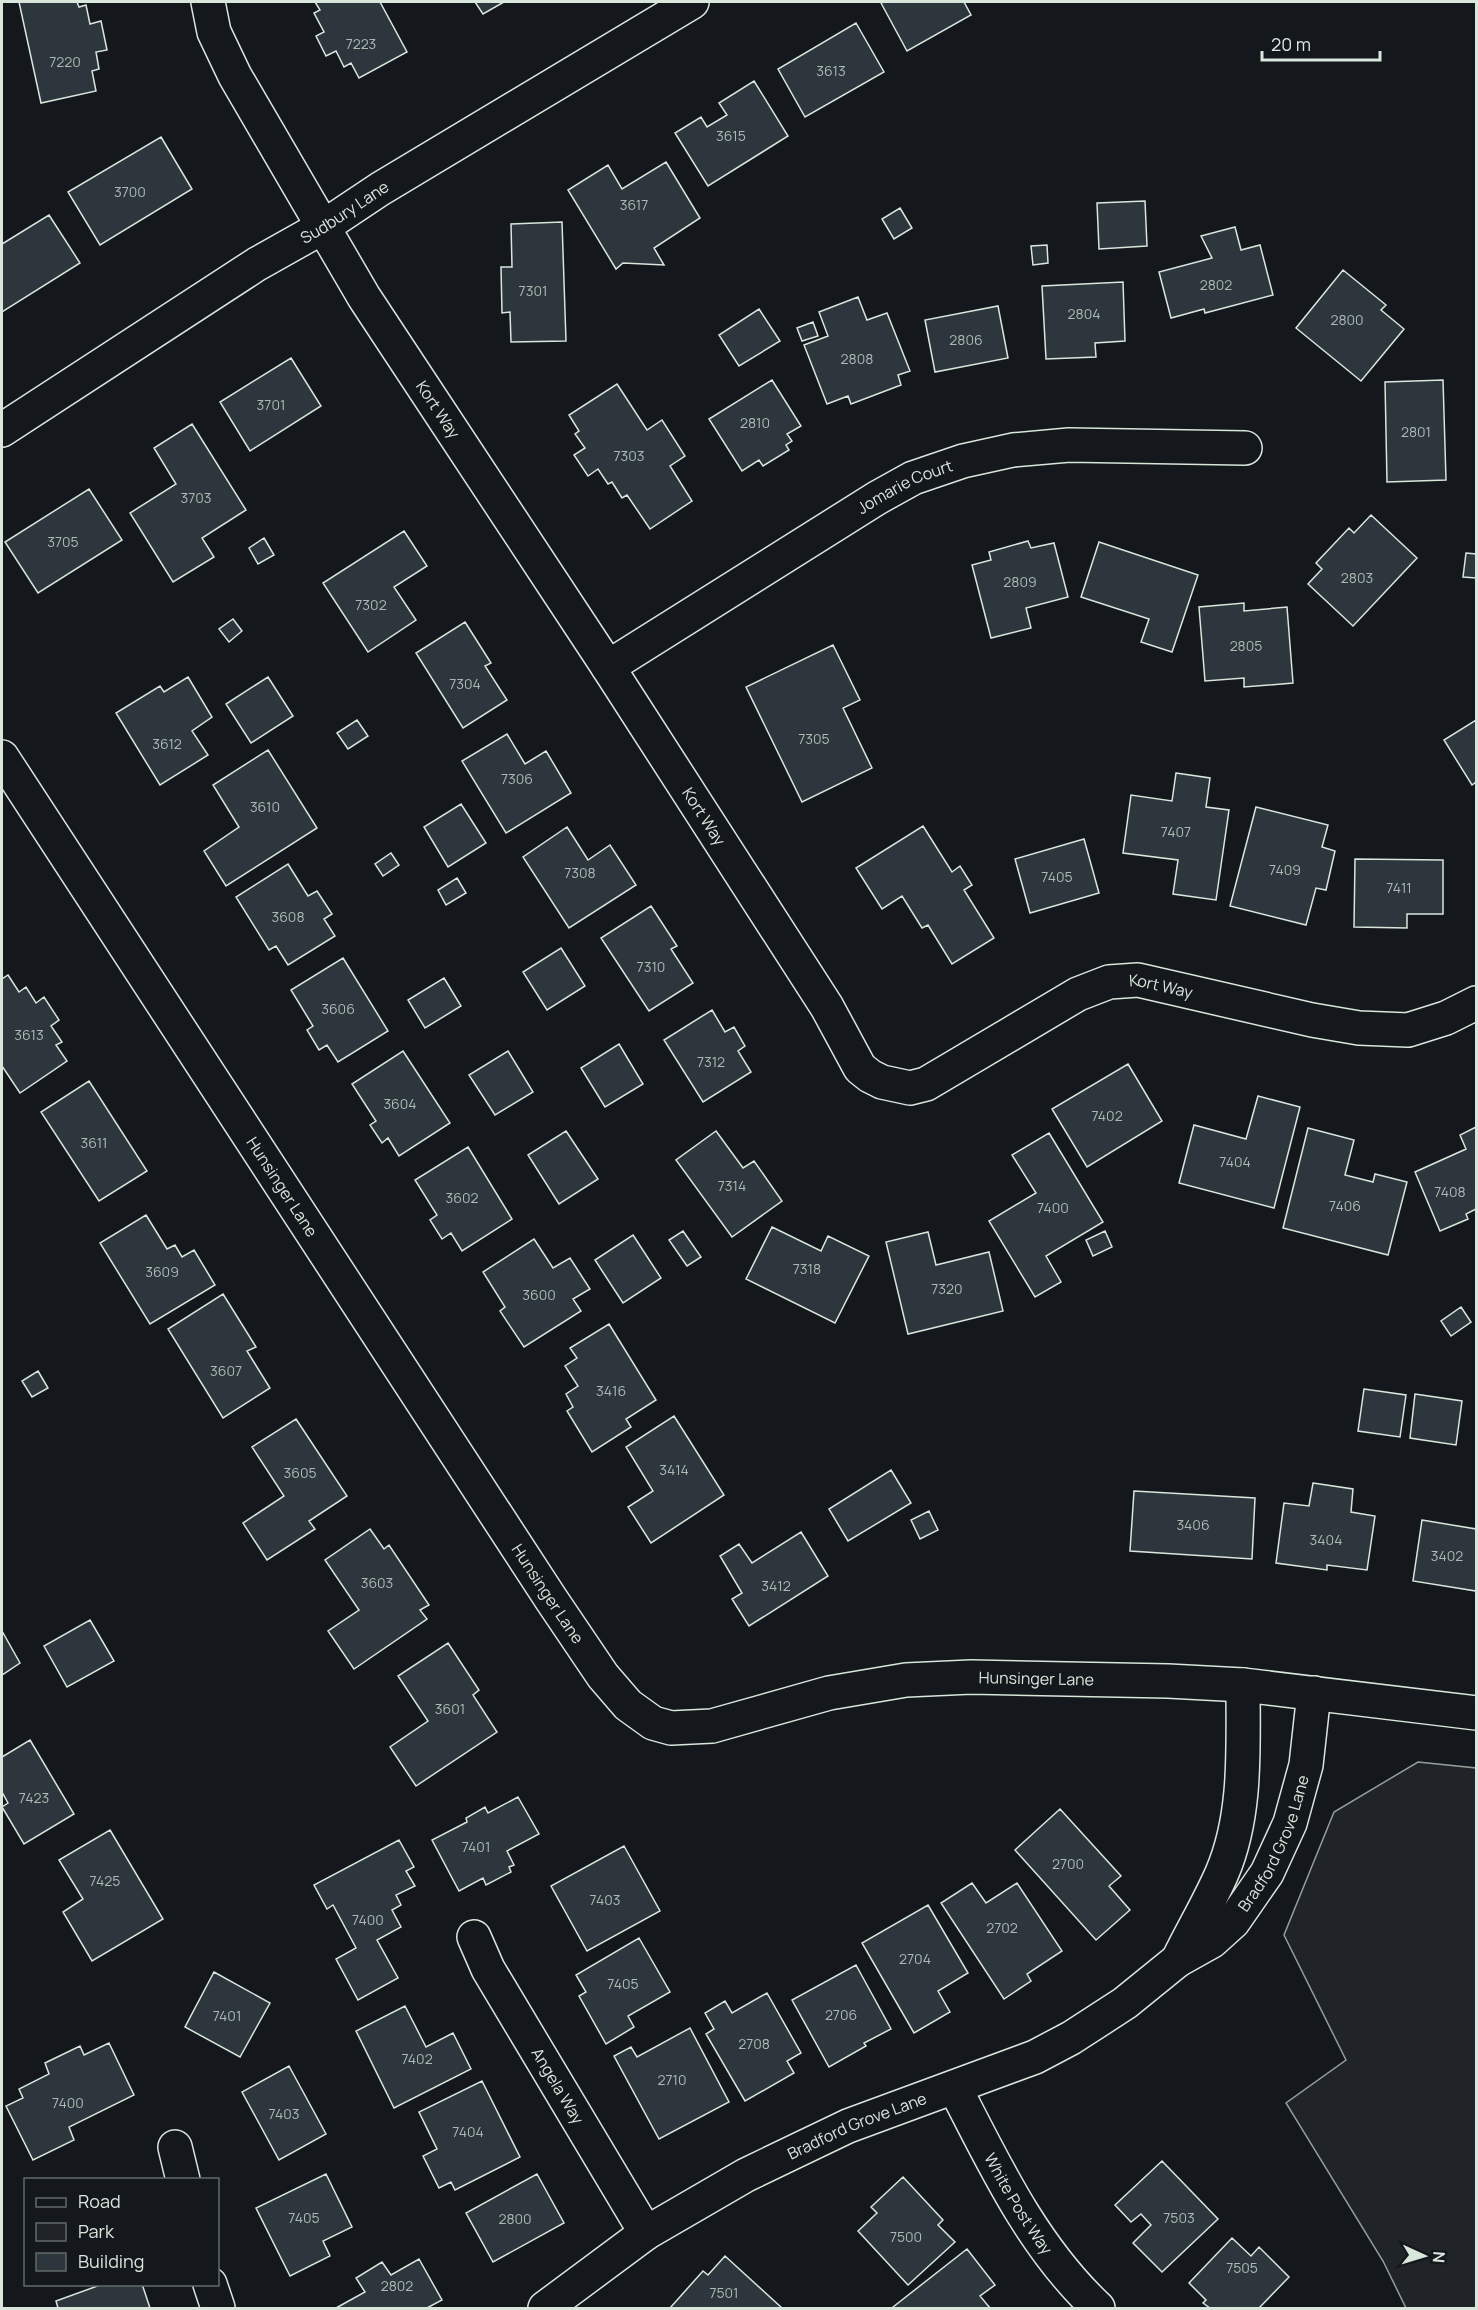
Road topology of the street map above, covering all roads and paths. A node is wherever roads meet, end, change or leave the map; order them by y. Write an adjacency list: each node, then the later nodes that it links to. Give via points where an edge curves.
1 (208, 2): 3 (street, Kort Way, via 214,32 235,76)
2 (692, 2): 3 (street, Sudbury Lane)
3 (323, 227): 4 (street, Sudbury Lane, via 257,264); 6 (street, Kort Way, via 364,297)
4 (2, 430)
5 (1245, 448): 6 (street, Jomarie Court, via 1069,445 1013,450 963,461 914,478 877,498)
6 (608, 667): 8 (street, Kort Way, via 827,1007 860,1068 882,1082 910,1088 926,1084 1078,994 1109,982 1138,980 1359,1028 1408,1030)
7 (2, 757): 9 (street, Hunsinger Lane, via 551,1599 628,1706 653,1723 671,1728 712,1726 829,1693 906,1680 1107,1679)
8 (1476, 1003)
9 (1243, 1685): 10 (street, Hunsinger Lane); 13 (street, Bradford Grove Lane, via 1243,1775 1238,1814 1222,1871)
10 (1314, 1693): 11 (street, Hunsinger Lane); 13 (street, Bradford Grove Lane, via 1306,1765 1290,1823 1267,1873 1233,1922 1212,1941)
11 (1476, 1713)
12 (474, 1937): 17 (street, Angela Way, via 488,1969)
13 (1178, 1960): 14 (street, Bradford Grove Lane, via 1125,2004 1071,2038 1035,2057)
14 (955, 2088): 17 (street, Bradford Grove Lane, via 848,2126 746,2175); 21 (street, White Post Way, via 1040,2242)
15 (175, 2147): 16 (street)
16 (183, 2178)
17 (646, 2233): 19 (street, Bradford Grove Lane)
18 (211, 2286): 20 (street)
19 (562, 2304)
20 (218, 2308)
21 (1098, 2308)

